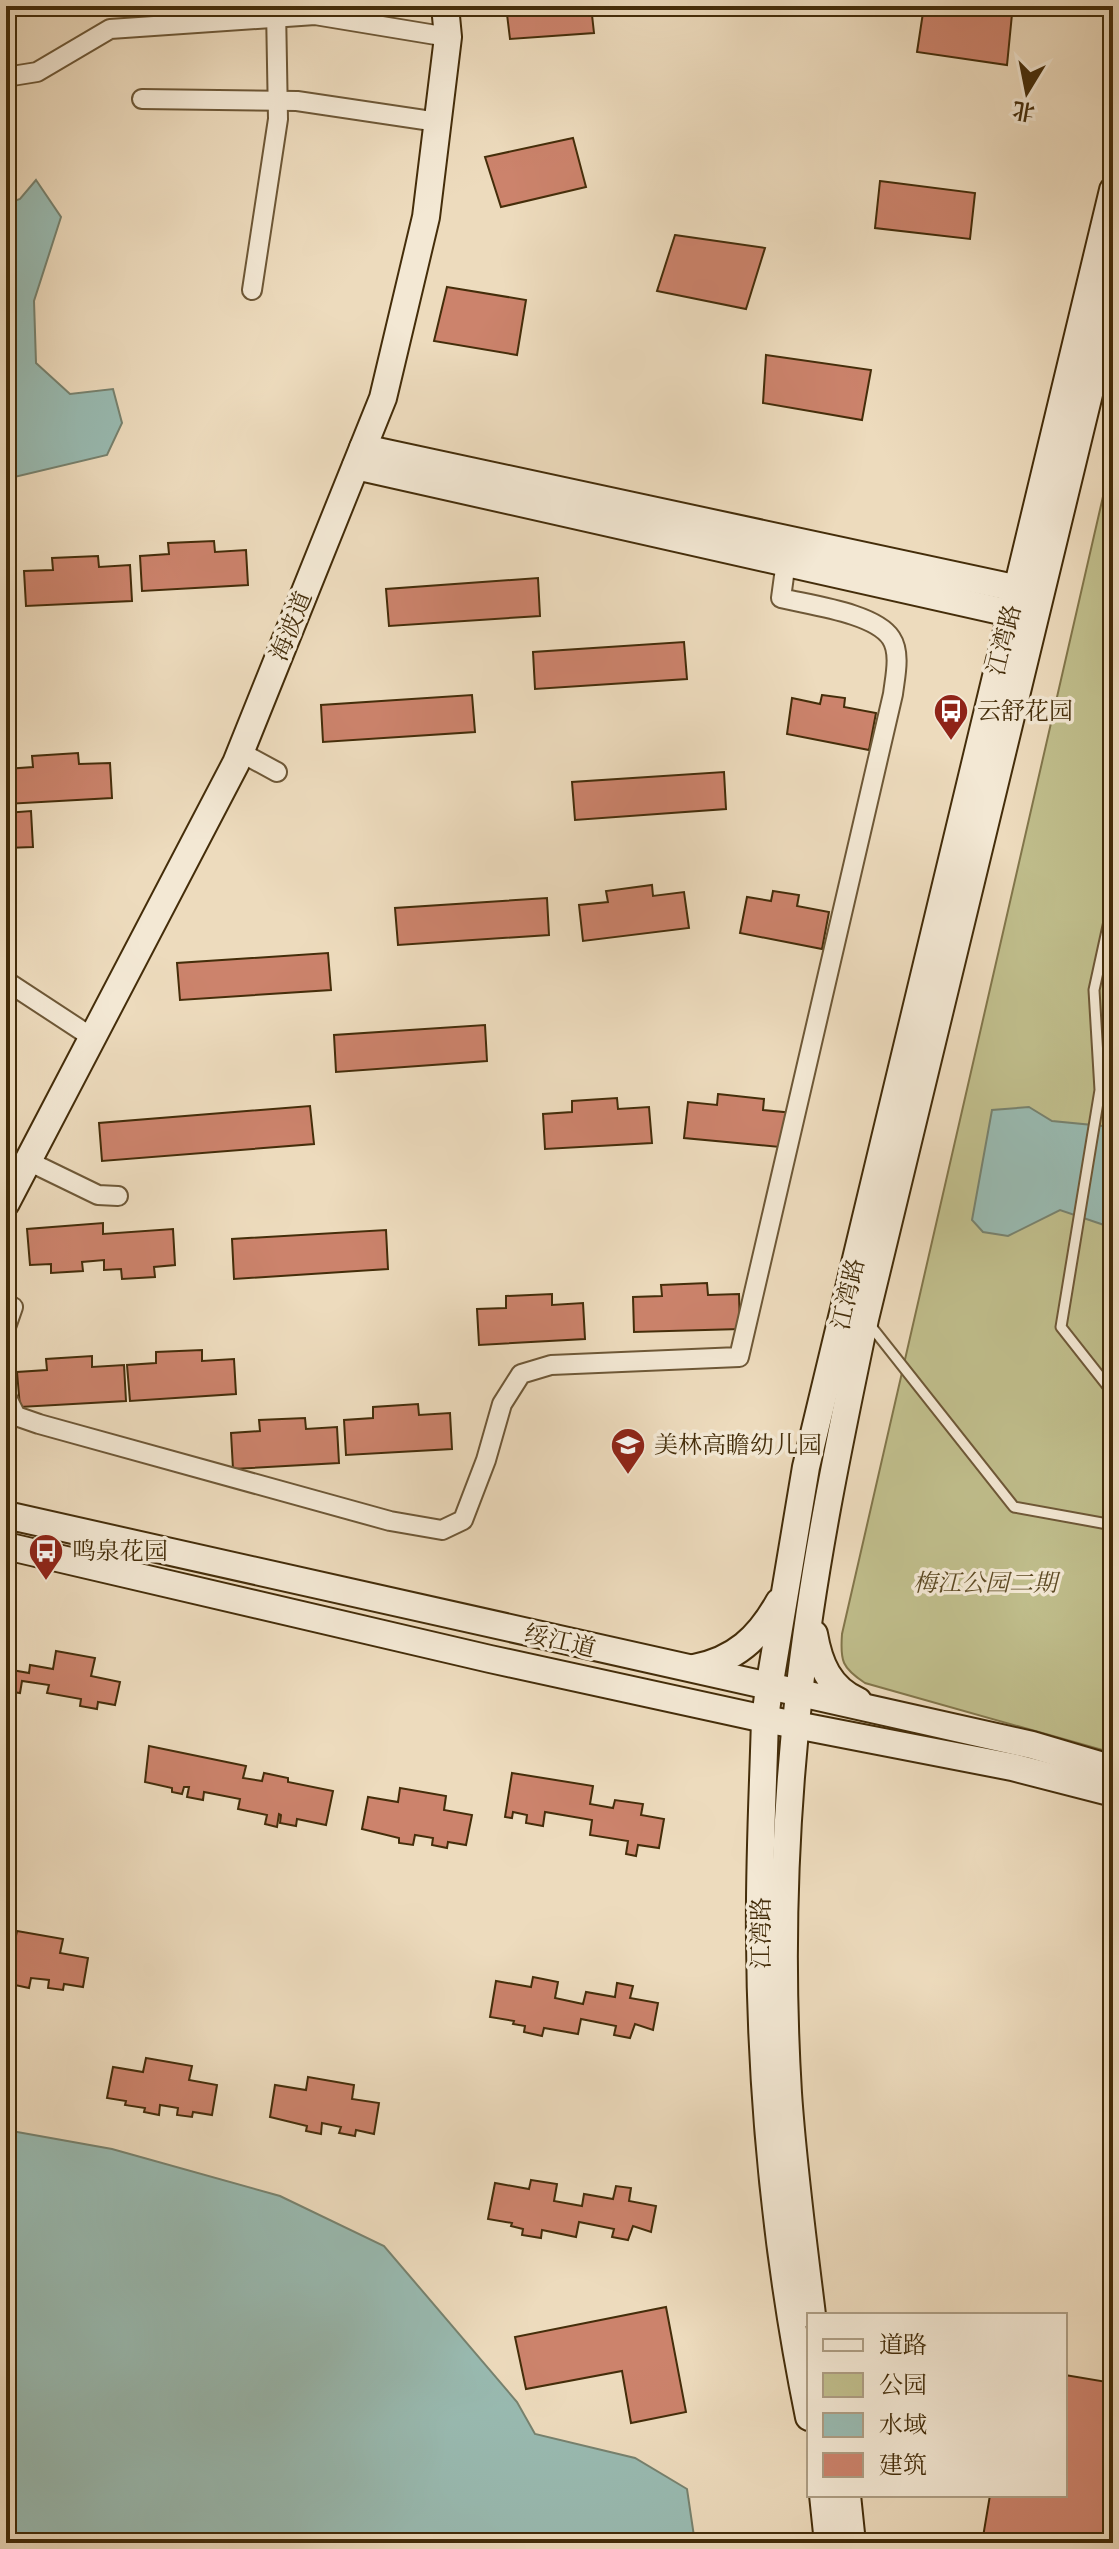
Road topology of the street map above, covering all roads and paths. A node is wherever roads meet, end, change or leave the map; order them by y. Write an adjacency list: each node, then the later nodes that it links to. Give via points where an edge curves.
1 (445, 6): 3 (main road, 海波道)
2 (276, 12): 3 (street); 4 (street, via 110,29 37,72); 6 (street)
3 (448, 37): 7 (main road, 海波道)
4 (6, 77)
5 (142, 99): 6 (street)
6 (277, 100): 7 (street); 9 (street)
7 (438, 122): 11 (main road, 海波道, via 426,217 383,398)
8 (1113, 190): 13 (main road, 江湾路)
9 (252, 290)
10 (1113, 295): 13 (main road, 江湾路)
11 (359, 457): 12 (main road); 14 (main road, 海波道)
12 (787, 551): 13 (main road); 26 (street, via 781,598 869,620 891,639 897,663 739,1357 551,1365 521,1374 502,1404 463,1520 442,1530 390,1521 39,1424 16,1416)
13 (1025, 603): 23 (main road, 江湾路); 30 (main road, 江湾路, via 810,1451)
14 (240, 752): 15 (street); 18 (main road, 海波道)
15 (277, 772)
16 (1113, 903): 25 (lane, via 1094,990 1100,1090 1061,1327)
17 (6, 981): 18 (street)
18 (93, 1038): 19 (main road, 海波道)
19 (28, 1161): 20 (street, via 98,1195); 21 (main road, 海波道)
20 (118, 1196)
21 (6, 1203)
22 (6, 1304): 24 (street, via 13,1307)
23 (865, 1319): 28 (lane, via 1014,1507); 31 (main road, 江湾路)
24 (6, 1327)
25 (1113, 1393)
26 (6, 1396)
27 (6, 1515): 33 (main road, 绥江道)
28 (1113, 1525)
29 (6, 1546): 36 (main road, 绥江道)
30 (783, 1596): 32 (main road); 33 (main road, via 740,1651); 34 (main road, 江湾路)
31 (813, 1602): 32 (main road); 35 (main road, 江湾路); 37 (main road, via 813,1631 823,1670 852,1698)
32 (789, 1650): 34 (main road); 35 (main road)
33 (686, 1669): 34 (main road, 绥江道)
34 (765, 1682): 35 (main road, 绥江道); 36 (main road); 38 (main road, 江湾路)
35 (803, 1691): 37 (main road, 绥江道); 39 (main road, 江湾路); 40 (main road, via 843,1723)
36 (681, 1701): 38 (main road, 绥江道)
37 (879, 1711): 41 (main road, 绥江道)
38 (765, 1719): 39 (main road, 绥江道); 44 (main road, 江湾路, via 760,1939 766,2112 790,2323)
39 (797, 1724): 40 (main road, 绥江道); 43 (main road, 江湾路, via 785,1932 788,2091)
40 (874, 1739): 42 (main road, 绥江道)
41 (1113, 1769)
42 (1113, 1793)
43 (812, 2313)
44 (807, 2407)
45 (823, 2497): 47 (main road)
46 (847, 2497): 48 (main road)
47 (828, 2543)
48 (852, 2543)

